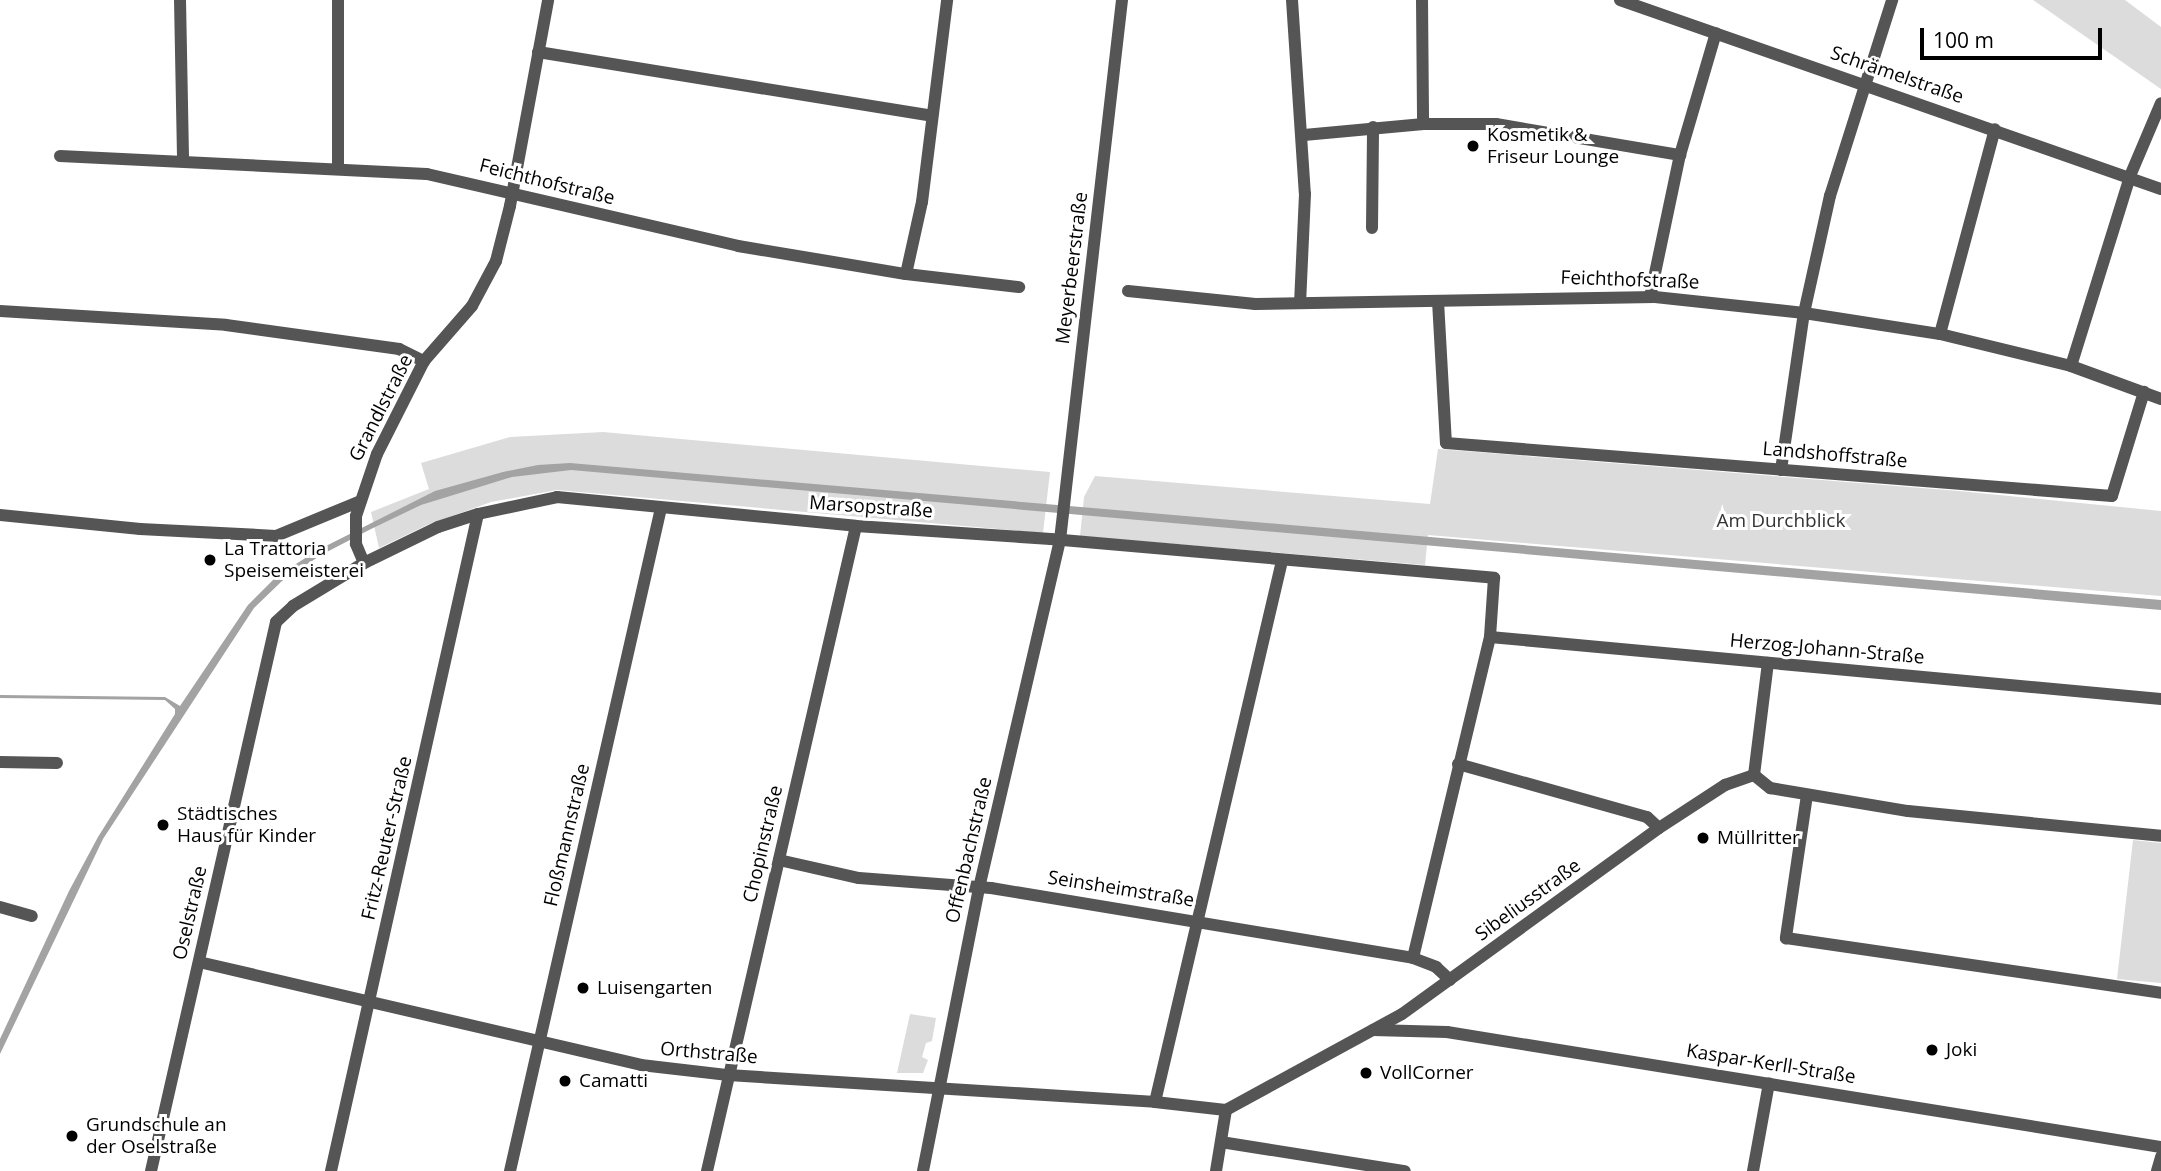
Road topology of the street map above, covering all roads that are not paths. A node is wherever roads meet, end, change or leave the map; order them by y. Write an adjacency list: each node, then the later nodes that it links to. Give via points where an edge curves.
1 (180, 0): 21 (street)
2 (338, 0): 22 (street)
3 (548, 0): 11 (street, Grandlstraße)
4 (947, 0): 14 (street)
5 (1122, 0): 46 (street, Meyerbeerstraße)
6 (1292, 0): 18 (street)
7 (1422, 0): 15 (street)
8 (1620, 0): 10 (street, Schrämelstraße)
9 (1892, 0): 12 (street)
10 (1716, 33): 12 (street, Schrämelstraße); 19 (street)
11 (538, 52): 14 (street); 25 (street, Grandlstraße)
12 (1863, 85): 17 (street, Schrämelstraße); 34 (street, via 1830,196)
13 (2161, 103): 23 (street)
14 (932, 116): 27 (street, via 922,202)
15 (1423, 124): 16 (street); 19 (street, via 1496,124)
16 (1373, 127): 18 (street); 26 (street)
17 (1996, 129): 23 (street, Schrämelstraße); 35 (street)
18 (1304, 135): 32 (street)
19 (1680, 155): 30 (street)
20 (60, 156): 21 (street, Feichthofstraße)
21 (183, 161): 22 (street, Feichthofstraße)
22 (338, 168): 25 (street, Feichthofstraße, via 427,174)
23 (2130, 176): 24 (street, Schrämelstraße); 37 (street)
24 (2161, 189)
25 (513, 194): 27 (street, Feichthofstraße, via 738,246); 36 (street, Grandlstraße, via 496,261 472,306)
26 (1372, 228)
27 (906, 274): 28 (street, Feichthofstraße)
28 (1019, 287)
29 (1128, 291): 32 (street, Feichthofstraße, via 1255,304)
30 (1650, 296): 31 (street, Feichthofstraße); 34 (street, Feichthofstraße)
31 (1438, 301): 32 (street, Feichthofstraße); 40 (street, Landshoffstraße, via 1446,443)
32 (1300, 303)
33 (0, 311): 36 (street, via 226,325 399,349)
34 (1804, 313): 35 (street, Feichthofstraße); 40 (street)
35 (1940, 334): 37 (street, Feichthofstraße)
36 (424, 361): 41 (street, Grandlstraße)
37 (2071, 366): 38 (street, Feichthofstraße)
38 (2144, 392): 39 (street, Feichthofstraße); 40 (street, Landshoffstraße, via 2112,495)
39 (2161, 399)
40 (1782, 470)
41 (358, 502): 44 (street, via 276,536); 48 (street, Grandlstraße, via 356,544)
42 (661, 508): 43 (street, Marsopstraße, via 557,497); 45 (street, Marsopstraße); 71 (street, Floßmannstraße)
43 (478, 514): 48 (street, Marsopstraße, via 438,527); 69 (street, Fritz-Reuter-Straße)
44 (0, 515)
45 (856, 526): 46 (street, Marsopstraße); 60 (street, Chopinstraße)
46 (1060, 540): 47 (street, Marsopstraße); 61 (street, Offenbachstraße)
47 (1282, 561): 50 (street, Marsopstraße, via 1494,578); 64 (street)
48 (364, 563): 49 (street, Marsopstraße, via 293,606)
49 (276, 622): 66 (street, Oselstraße)
50 (1490, 637): 51 (street, Herzog-Johann-Straße); 55 (street)
51 (1768, 663): 52 (street, Herzog-Johann-Straße); 56 (street)
52 (2161, 699)
53 (0, 762): 54 (street)
54 (57, 763)
55 (1458, 764): 58 (street, via 1647,817); 65 (street)
56 (1754, 775): 57 (street, via 1770,788); 58 (street, Sibeliusstraße, via 1726,785)
57 (1807, 795): 59 (street, via 1908,811); 68 (street, via 1786,938)
58 (1659, 828): 67 (street, Sibeliusstraße)
59 (2161, 836)
60 (779, 860): 61 (street, Seinsheimstraße, via 859,878); 72 (street, Chopinstraße)
61 (979, 888): 64 (street, Seinsheimstraße); 74 (street, Offenbachstraße)
62 (0, 907): 63 (street)
63 (32, 916)
64 (1198, 920): 65 (street, Seinsheimstraße); 75 (street)
65 (1413, 958): 67 (street, Seinsheimstraße, via 1436,967)
66 (199, 962): 69 (street, Orthstraße); 80 (street, Oselstraße)
67 (1450, 980): 70 (street, Sibeliusstraße)
68 (2161, 993)
69 (369, 1002): 71 (street, Orthstraße); 81 (street, Fritz-Reuter-Straße)
70 (1373, 1030): 73 (street, Kaspar-Kerll-Straße, via 1447,1032); 76 (street, Sibeliusstraße)
71 (539, 1040): 72 (street, Orthstraße, via 641,1065); 82 (street, Floßmannstraße)
72 (728, 1075): 74 (street, Orthstraße); 83 (street, Chopinstraße)
73 (1769, 1083): 78 (street, Kaspar-Kerll-Straße); 87 (street)
74 (940, 1088): 75 (street, Orthstraße); 84 (street, Offenbachstraße)
75 (1155, 1102): 76 (street, Orthstraße)
76 (1226, 1110): 77 (street)
77 (1221, 1142): 85 (street); 86 (street)
78 (2161, 1147)
79 (2161, 1157): 88 (street)
80 (151, 1171)
81 (331, 1171)
82 (510, 1171)
83 (707, 1171)
84 (923, 1171)
85 (1216, 1171)
86 (1405, 1171)
87 (1753, 1171)
88 (2157, 1171)

